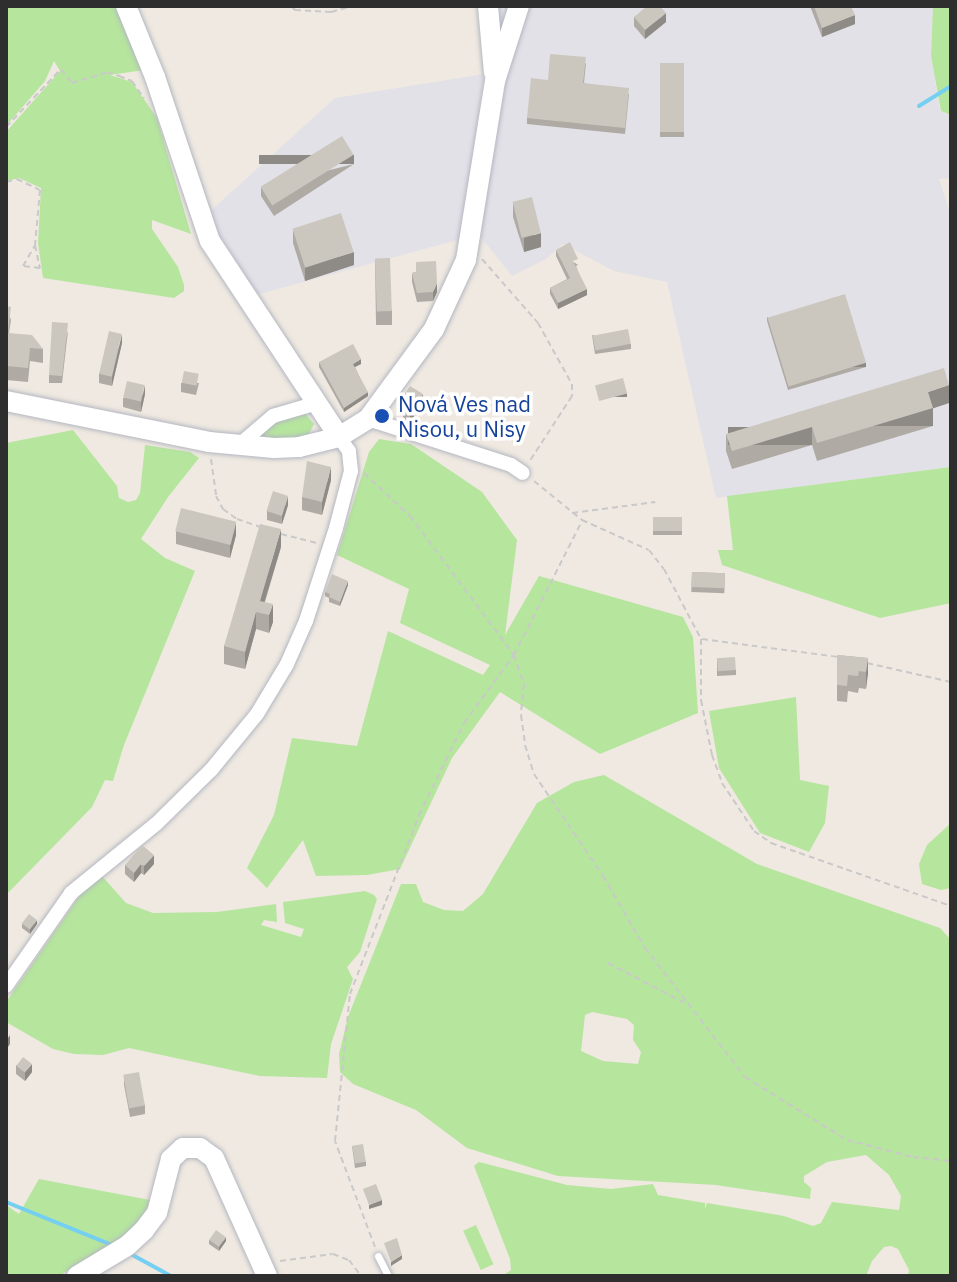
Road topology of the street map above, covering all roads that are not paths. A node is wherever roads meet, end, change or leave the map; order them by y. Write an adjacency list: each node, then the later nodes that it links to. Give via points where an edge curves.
1 (126, 6): 6 (street, via 210,241)
2 (488, 6): 4 (street)
3 (519, 6): 4 (street)
4 (495, 81): 7 (street, via 469,243 450,299)
5 (6, 401): 9 (street)
6 (317, 403): 8 (street); 9 (street, via 273,416)
7 (368, 419): 8 (street); 10 (street)
8 (339, 437): 9 (street, via 299,447); 11 (street, via 349,451 351,471 332,541 299,635 257,714 156,824 71,893)
9 (239, 445)
10 (523, 473)
11 (6, 986)
12 (378, 1256): 15 (lane)
13 (266, 1273): 14 (street, via 214,1158 200,1148 183,1148 171,1159 157,1213 144,1230)
14 (77, 1276)
15 (388, 1276)

